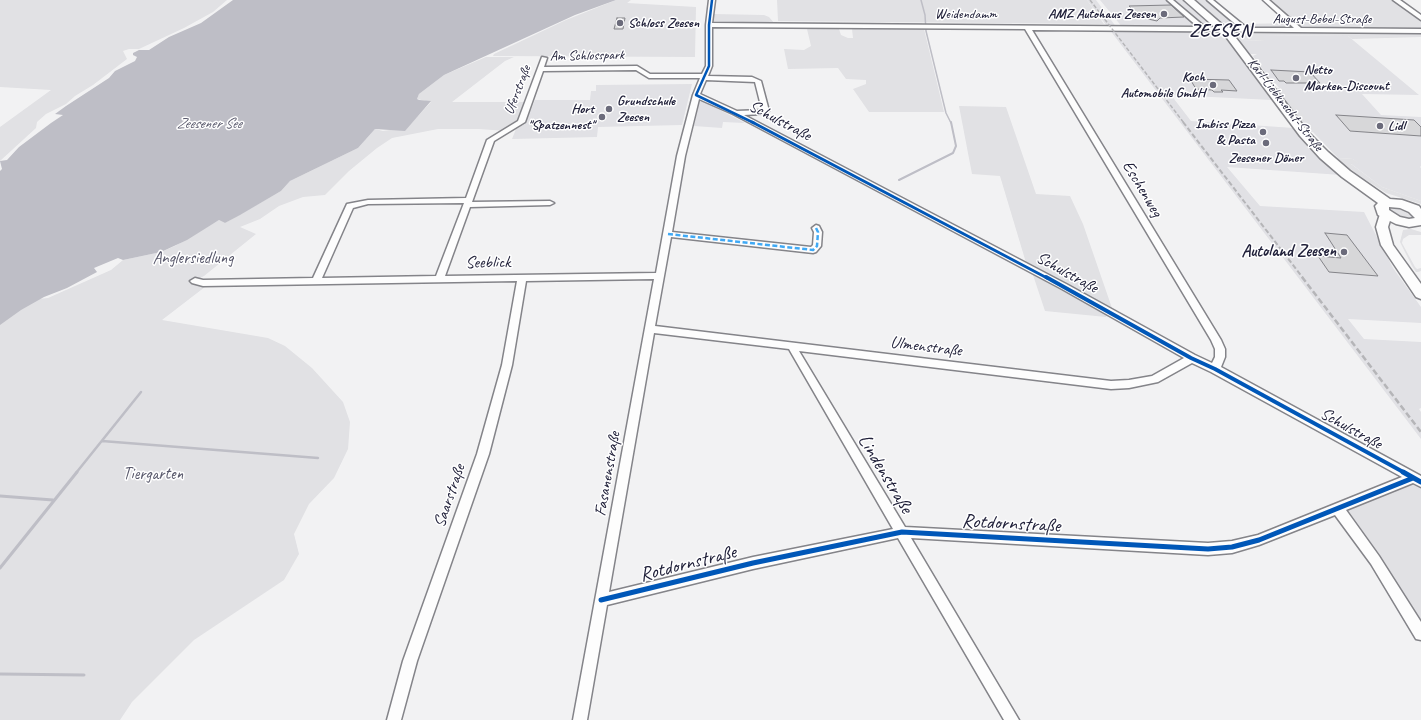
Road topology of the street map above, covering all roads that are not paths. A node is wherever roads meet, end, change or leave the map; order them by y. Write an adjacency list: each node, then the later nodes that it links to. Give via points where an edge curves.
1 (712, 0): 8 (street, Fasanenstraße)
2 (1170, 0): 10 (street)
3 (1189, 0): 11 (main road, Karl-Liebknecht-Straße)
4 (1210, 0): 12 (street)
5 (1266, 0): 13 (street)
6 (1396, 0): 7 (street)
7 (1421, 18)
8 (709, 25): 9 (street, Weidendamm); 17 (street, Fasanenstraße, via 709,61)
9 (1027, 27): 10 (street, Weidendamm); 35 (street, Eschenweg, via 1216,340 1220,357)
10 (1202, 28): 11 (street, Weidendamm)
11 (1223, 29): 12 (street, August-Bebel-Straße); 22 (main road, Karl-Liebknecht-Straße, via 1324,155)
12 (1246, 30): 13 (street, August-Bebel-Straße)
13 (1301, 31): 14 (street, August-Bebel-Straße)
14 (1421, 31)
15 (544, 58): 16 (street, Uferstraße)
16 (540, 69): 17 (street, Am Schlosspark, via 637,68 648,76); 20 (street, Uferstraße, via 522,122 491,140)
17 (704, 77): 18 (street, Fasanenstraße); 19 (street, Am Schlosspark, via 758,81 766,111)
18 (696, 95): 19 (street, Schulstraße); 25 (street, Fasanenstraße)
19 (736, 113): 34 (street, Schulstraße, via 1065,287)
20 (468, 203): 21 (street); 28 (street, Uferstraße); 30 (street, via 368,202 350,206)
21 (550, 203)
22 (1390, 212): 23 (main road); 23 (main road, via 1396,203 1408,206 1418,212); 31 (street, via 1391,225 1386,239 1395,257)
23 (1420, 221)
24 (816, 228): 25 (street, via 817,246 813,250)
25 (668, 234): 26 (street, Fasanenstraße)
26 (660, 276): 27 (street, Seeblick); 32 (street, Fasanenstraße)
27 (522, 278): 28 (street, Seeblick); 41 (street, Saarstraße, via 506,365 483,454 410,661)
28 (439, 280): 30 (street, Seeblick)
29 (195, 281): 30 (street, Seeblick)
30 (316, 281)
31 (1421, 294)
32 (651, 329): 33 (street, Ulmenstraße); 39 (street, Fasanenstraße)
33 (794, 347): 34 (street, Ulmenstraße, via 1111,385 1154,379); 38 (street, Lindenstraße)
34 (1191, 358): 35 (street, Schulstraße)
35 (1215, 369): 36 (street, Schulstraße)
36 (1417, 480): 37 (street, Rotdornstraße)
37 (1338, 509): 38 (street, Rotdornstraße, via 1259,540 1232,547 1208,549); 40 (street, via 1375,560)
38 (902, 532): 39 (street, Rotdornstraße, via 753,563); 43 (street, Lindenstraße)
39 (601, 600): 42 (street, Fasanenstraße)
40 (1421, 634)
41 (394, 720)
42 (580, 720)
43 (1012, 720)

